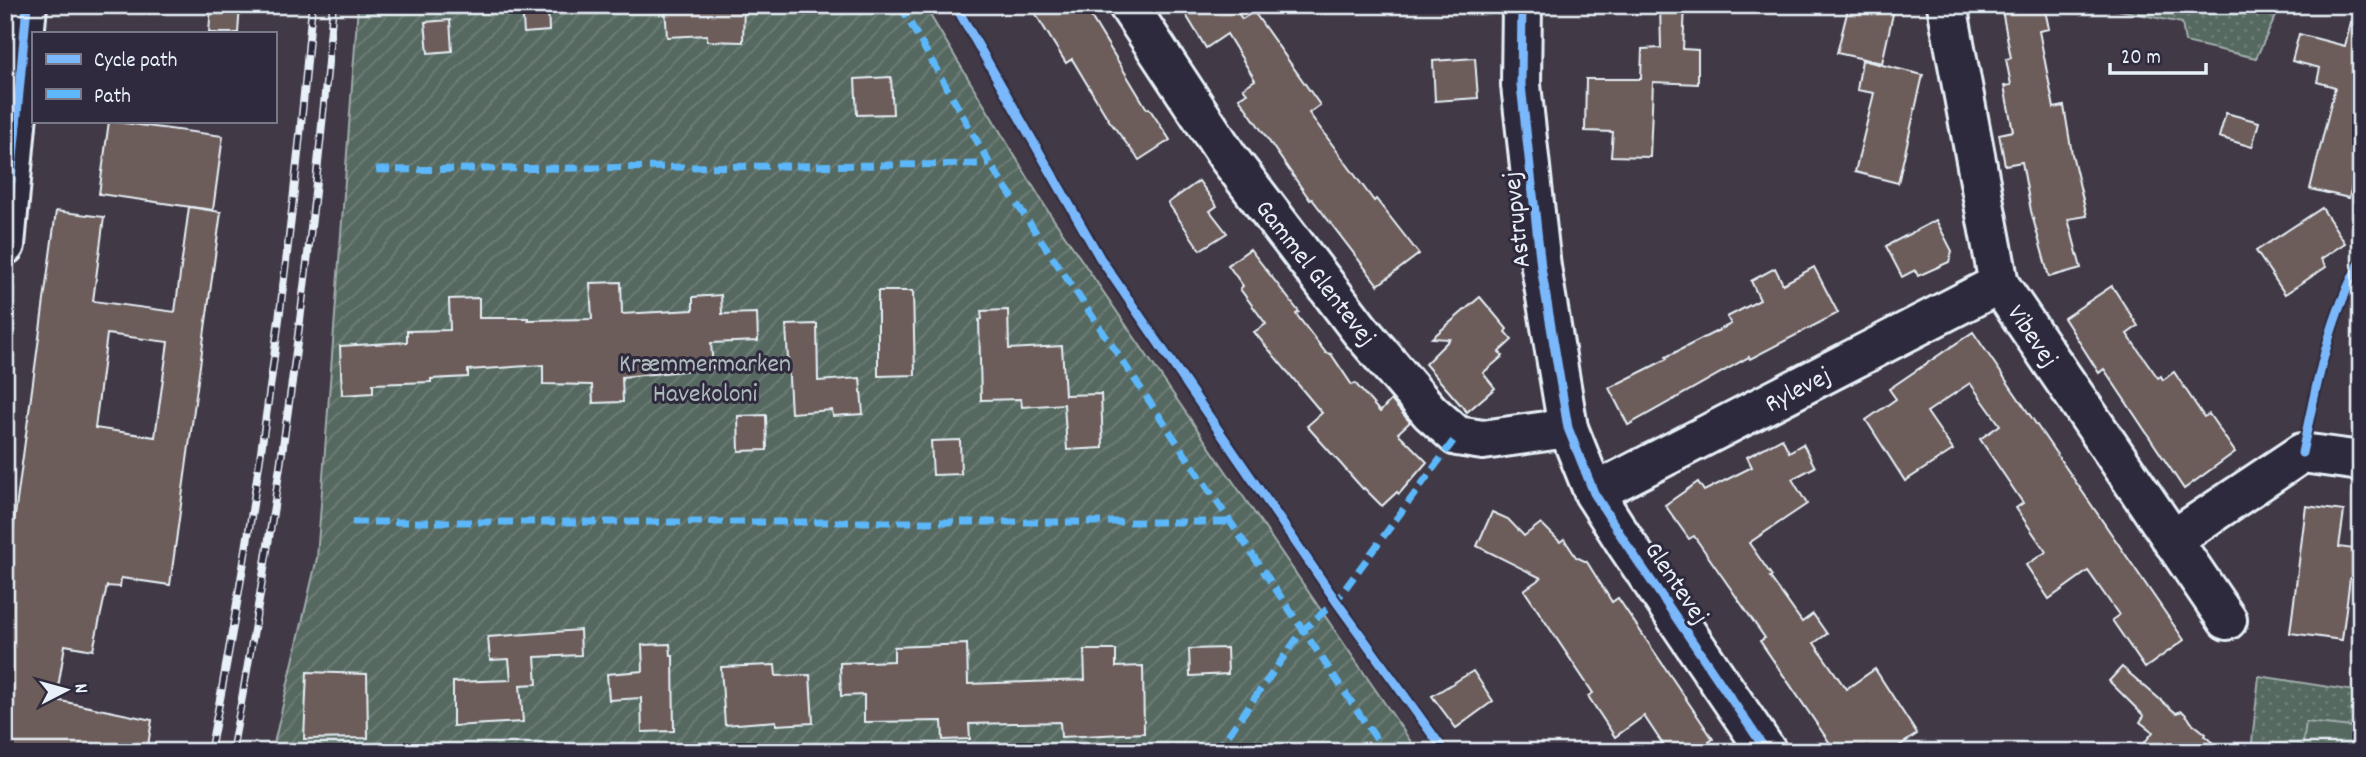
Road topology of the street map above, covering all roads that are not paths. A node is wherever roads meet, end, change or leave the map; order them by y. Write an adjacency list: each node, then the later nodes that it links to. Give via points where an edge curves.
1 (27, 5): 5 (street)
2 (1128, 5): 7 (street, Gammel Glentevej, via 1228,157 1360,330 1430,411 1457,436 1483,440)
3 (1522, 5): 7 (street, Astrupvej, via 1521,85 1541,267)
4 (1947, 5): 6 (street, Vibevej)
5 (5, 244)
6 (1999, 284): 9 (street, Rylevej); 10 (street, Vibevej)
7 (1568, 428): 9 (street, Glentevej)
8 (2361, 461): 10 (street, via 2302,453)
9 (1594, 493): 12 (street, Glentevej)
10 (2172, 540): 11 (street, Vibevej)
11 (2227, 620)
12 (1767, 752)

